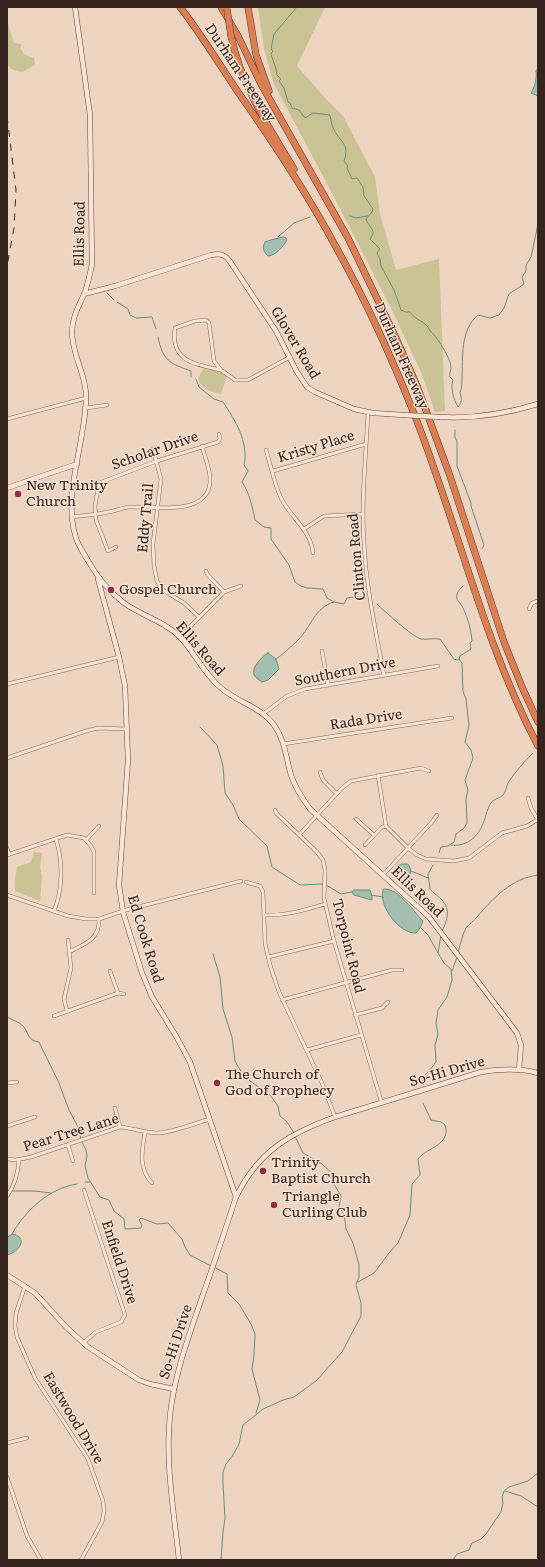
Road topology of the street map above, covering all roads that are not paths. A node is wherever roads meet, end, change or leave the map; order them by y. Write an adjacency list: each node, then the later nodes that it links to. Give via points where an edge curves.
1 (75, 7): 7 (street, Ellis Road, via 90,115 92,264)
2 (180, 7): 6 (highway, Durham Freeway, via 269,137)
3 (248, 7): 5 (highway, via 259,65)
4 (225, 8): 5 (highway, Durham Freeway); 6 (highway, bridge, via 238,65 250,94)
5 (281, 120): 50 (highway, Durham Freeway, via 354,250 409,367 450,476 504,642)
6 (335, 245): 53 (highway, Durham Freeway, via 372,317 407,396 434,467 493,646 511,692)
7 (84, 294): 8 (street, Glover Road, via 221,254 227,257 276,331); 12 (street, Ellis Road, via 75,314 72,338 86,389)
8 (290, 357): 11 (street, via 244,381 235,380); 16 (street, Glover Road, via 302,381 310,389 345,406)
9 (214, 360): 10 (street); 10 (street, via 209,323 206,320 175,328 174,338 180,355 193,364); 11 (street)
10 (210, 368): 11 (street)
11 (221, 370)
12 (86, 398): 15 (street, Ellis Road); 17 (street)
13 (538, 404): 16 (street, Glover Road, bridge, via 507,413 466,418)
14 (107, 405): 15 (street)
15 (86, 408): 24 (street, Ellis Road)
16 (368, 412): 19 (street, Clinton Road)
17 (7, 419)
18 (219, 434): 20 (street, Scholar Drive, via 218,442)
19 (366, 444): 25 (street, Kristy Place); 29 (street, Clinton Road)
20 (202, 446): 23 (street, Scholar Drive); 27 (street, via 210,477 210,486 205,497 190,506)
21 (153, 449): 23 (street, Eddy Trail)
22 (266, 450): 25 (street)
23 (157, 461): 27 (street, Eddy Trail, via 161,479); 28 (street, Scholar Drive, via 100,482 97,486)
24 (78, 464): 26 (street); 30 (street, Ellis Road, via 72,496)
25 (272, 472): 31 (street, via 283,502)
26 (7, 488)
27 (158, 507): 28 (street, via 125,508); 40 (street, Eddy Trail, via 153,544 157,581 163,590)
28 (95, 514): 30 (street); 32 (street, Scholar Drive, via 108,551)
29 (363, 514): 31 (street, via 324,516); 45 (street, Clinton Road, via 366,564)
30 (72, 517): 35 (street, Ellis Road, via 76,540)
31 (304, 529): 33 (street)
32 (116, 547)
33 (313, 553)
34 (206, 571): 37 (street)
35 (98, 578): 41 (street, Ellis Road, via 126,604 166,626); 43 (street, Ed Cook Road)
36 (241, 586): 37 (street)
37 (224, 592): 40 (street)
38 (538, 600): 39 (street, via 532,603)
39 (529, 609)
40 (199, 617): 41 (street)
41 (180, 637): 48 (street, Ellis Road, via 208,676 222,689)
42 (322, 651): 47 (street)
43 (119, 657): 46 (street); 51 (street, Ed Cook Road, via 125,686)
44 (438, 666): 45 (street, Southern Drive)
45 (384, 675): 47 (street, Southern Drive)
46 (7, 684)
47 (328, 684): 48 (street, Southern Drive, via 291,694)
48 (263, 714): 52 (street, Ellis Road, via 274,725)
49 (452, 718): 52 (street, Rada Drive)
50 (538, 722)
51 (127, 729): 54 (street, via 86,730); 82 (street, Ed Cook Road, via 128,760 119,864)
52 (283, 744): 61 (street, Ellis Road, via 294,785)
53 (538, 746)
54 (7, 758)
55 (429, 771): 57 (street, via 421,768)
56 (320, 772): 58 (street, via 323,780)
57 (378, 775): 58 (street, via 351,781); 66 (street)
58 (336, 793): 61 (street)
59 (528, 798): 64 (street)
60 (275, 810): 67 (street, Torpoint Road)
61 (316, 814): 67 (street); 75 (street, Ellis Road)
62 (437, 815): 73 (street)
63 (356, 819): 68 (street)
64 (538, 820): 73 (street, via 502,833 474,855 462,860 426,859)
65 (99, 826): 70 (street)
66 (386, 826): 68 (street); 73 (street)
67 (299, 835): 80 (street, Torpoint Road, via 323,860)
68 (374, 835): 71 (street)
69 (56, 839): 70 (street, via 74,835); 74 (street); 81 (street, via 60,860 60,892)
70 (86, 840): 78 (street, via 94,852)
71 (366, 845)
72 (7, 848): 74 (street)
73 (408, 848): 75 (street)
74 (8, 854)
75 (383, 875): 101 (street, Ellis Road, via 429,917 515,1029 521,1045)
76 (241, 882): 82 (street)
77 (246, 882): 83 (street, via 260,886 263,892)
78 (94, 893)
79 (7, 895): 81 (street)
80 (325, 904): 83 (street, via 275,916); 86 (street, Torpoint Road)
81 (54, 911): 84 (street, via 86,919)
82 (123, 912): 84 (street); 109 (street, Ed Cook Road, via 145,981 188,1058)
83 (264, 915): 88 (street)
84 (99, 919): 87 (street, via 99,928 93,939)
85 (68, 940): 87 (street)
86 (334, 941): 88 (street); 91 (street, Torpoint Road)
87 (70, 952): 96 (street, via 71,968 64,999)
88 (268, 957): 94 (street)
89 (402, 970): 91 (street, via 392,970)
90 (110, 971): 92 (street)
91 (346, 982): 94 (street); 97 (street, Torpoint Road)
92 (118, 993): 93 (street); 96 (street)
93 (124, 994)
94 (282, 1000): 100 (street)
95 (388, 1002): 97 (street, via 382,1008)
96 (67, 1011): 98 (street)
97 (355, 1015): 99 (street, Torpoint Road)
98 (54, 1016)
99 (360, 1035): 100 (street); 105 (street, Torpoint Road)
100 (307, 1050): 108 (street, via 326,1090)
101 (519, 1070): 102 (street); 105 (street, So-Hi Drive, via 498,1069 475,1073)
102 (538, 1073)
103 (16, 1082): 104 (street)
104 (7, 1084)
105 (382, 1104): 108 (street, So-Hi Drive); 113 (street, So-Hi Drive)
106 (115, 1108): 111 (street)
107 (34, 1117): 110 (street)
108 (335, 1117): 113 (street, So-Hi Drive)
109 (210, 1118): 112 (street, Pear Tree Lane, via 163,1132); 121 (street, Ed Cook Road)
110 (7, 1126)
111 (120, 1127): 112 (street, Pear Tree Lane); 114 (street, Pear Tree Lane)
112 (145, 1132): 118 (street, via 142,1162 148,1180)
113 (298, 1132): 121 (street, So-Hi Drive, via 277,1145 258,1163)
114 (68, 1145): 116 (street, Pear Tree Lane); 117 (street)
115 (7, 1159): 116 (street, Pear Tree Lane)
116 (19, 1160): 120 (street, via 13,1189)
117 (73, 1161)
118 (152, 1183)
119 (84, 1190): 124 (street, Enfield Drive, via 125,1315 121,1322 93,1334)
120 (7, 1196)
121 (236, 1197): 125 (street, So-Hi Drive)
122 (7, 1275): 123 (street, So-Hi Drive)
123 (25, 1286): 124 (street, So-Hi Drive); 130 (street, Eastwood Drive, via 15,1317 17,1337 37,1382 88,1459 103,1501 102,1522)
124 (83, 1343): 125 (street, So-Hi Drive, via 139,1380)
125 (174, 1389): 131 (street, via 170,1415 169,1461)
126 (27, 1438): 127 (street)
127 (7, 1443)
128 (7, 1477): 129 (street, via 27,1536)
129 (41, 1560)
130 (81, 1560)
131 (179, 1560)

